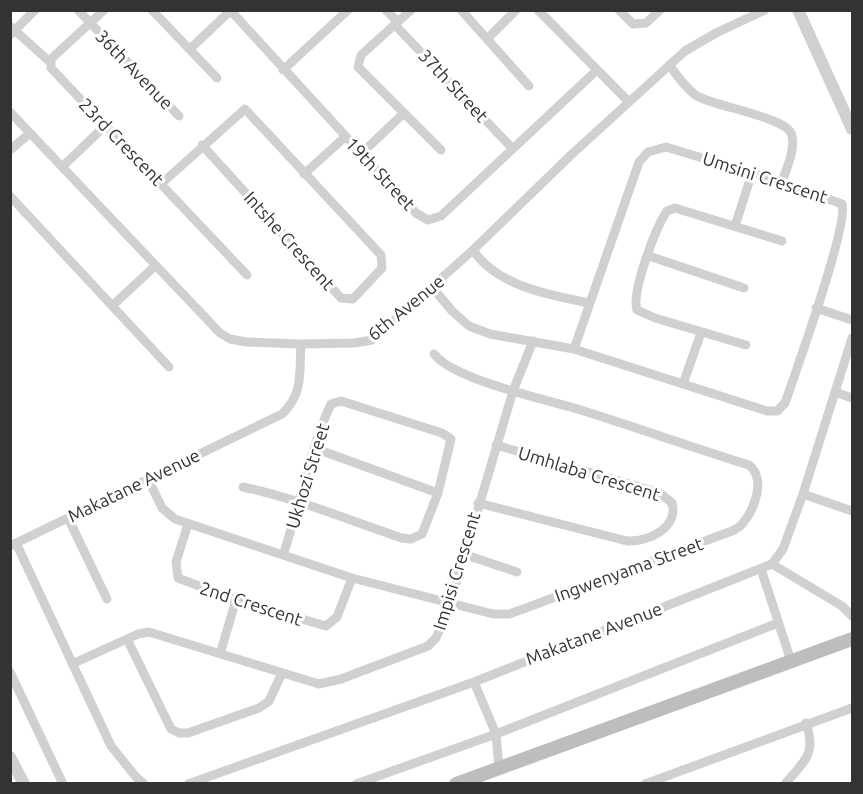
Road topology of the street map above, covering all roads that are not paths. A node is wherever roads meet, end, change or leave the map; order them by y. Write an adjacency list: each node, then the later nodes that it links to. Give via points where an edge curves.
1 (35, 10): 18 (street)
2 (78, 10): 16 (street, 36th Avenue)
3 (104, 10): 16 (street)
4 (152, 10): 20 (street)
5 (348, 10): 23 (street)
6 (386, 10): 17 (street, 37th Street)
7 (411, 10): 17 (street)
8 (461, 10): 19 (street)
9 (516, 10): 19 (street)
10 (538, 10): 24 (street)
11 (619, 10): 12 (street, via 633,24 640,24)
12 (660, 10)
13 (765, 10): 22 (street, 6th Avenue, via 698,42)
14 (798, 10): 32 (street)
15 (230, 11): 20 (street); 23 (street, 19th Street)
16 (90, 23): 21 (street); 30 (street, 36th Avenue)
17 (396, 23): 29 (street, via 361,55 358,67); 36 (street, 37th Street)
18 (12, 30): 21 (street, 23rd Crescent)
19 (488, 38): 26 (street)
20 (190, 49): 25 (street)
21 (50, 62): 31 (street, 23rd Crescent, via 55,75)
22 (669, 65): 27 (street, 6th Avenue); 43 (street, via 696,96 788,129 792,148)
23 (283, 70): 34 (street, 19th Street)
24 (597, 70): 27 (street); 36 (street, 19th Street)
25 (217, 78)
26 (530, 86)
27 (629, 102): 48 (street, 6th Avenue)
28 (10, 112): 33 (street, 6th Avenue)
29 (404, 113): 38 (street); 39 (street)
30 (179, 116)
31 (106, 125): 40 (street); 44 (street, 23rd Crescent)
32 (852, 129)
33 (29, 134): 37 (street); 40 (street, 6th Avenue)
34 (345, 136): 39 (street, 19th Street); 42 (street)
35 (202, 145): 42 (street, Intshe Crescent, via 245,109); 42 (street, Intshe Crescent, via 341,298 353,299 382,268 381,255); 44 (street)
36 (512, 148): 39 (street, 19th Street, via 441,216 428,220 416,213)
37 (10, 150)
38 (441, 150)
39 (363, 152)
40 (63, 166): 50 (street, 6th Avenue)
41 (752, 173): 43 (street, Umsini Crescent); 46 (street); 54 (street, Umsini Crescent, via 666,147 644,155)
42 (304, 174)
43 (782, 182): 56 (street, Umsini Crescent, via 834,200 843,208)
44 (161, 184): 51 (street, 23rd Crescent)
45 (10, 196): 55 (street)
46 (735, 226): 47 (street); 49 (street, via 678,208 669,209 661,219)
47 (782, 242)
48 (473, 250): 52 (street, 6th Avenue); 54 (street, via 482,264 496,274)
49 (649, 256): 53 (street); 58 (street, via 636,295 637,310)
50 (155, 266): 55 (street); 61 (street, 6th Avenue, via 225,336 246,342)
51 (247, 275)
52 (432, 287): 60 (street, Umsini Crescent, via 469,326 514,340); 61 (street, 6th Avenue, via 372,340)
53 (744, 288)
54 (589, 303): 63 (street, Umsini Crescent)
55 (112, 306): 65 (street)
56 (816, 308): 57 (street); 66 (street, Umsini Crescent, via 780,410 766,411)
57 (852, 320)
58 (701, 333): 62 (street); 66 (street)
59 (852, 338): 68 (street)
60 (533, 341): 63 (street, Umsini Crescent); 67 (street, Impisi Crescent)
61 (301, 345): 72 (street, Makatane Avenue, via 299,388 294,402 282,414)
62 (746, 345)
63 (574, 349): 66 (street, Umsini Crescent)
64 (434, 354): 67 (street, Ingwenyama Street, via 446,366)
65 (169, 367)
66 (683, 384)
67 (513, 391): 70 (street, Impisi Crescent); 90 (street, Ingwenyama Street, via 749,465 758,478 753,502 743,523 730,532 509,614)
68 (835, 392): 69 (street); 75 (street)
69 (852, 398)
70 (496, 445): 76 (street, Impisi Crescent); 76 (street, Umhlaba Crescent, via 660,493 671,500 673,515 652,537 627,541)
71 (314, 448): 74 (street); 74 (street, Ukhozi Street, via 331,404 337,401 448,435 451,443); 77 (street, Ukhozi Street)
72 (148, 479): 79 (street, Makatane Avenue); 80 (street, Ingwenyama Street, via 167,514)
73 (243, 488): 77 (street)
74 (438, 493): 77 (street, via 418,537 402,538)
75 (803, 494): 78 (street); 84 (street, via 783,549)
76 (478, 503): 82 (street, Impisi Crescent)
77 (300, 505): 83 (street, Ukhozi Street)
78 (852, 511)
79 (68, 518): 81 (street, Makatane Avenue); 88 (street)
80 (188, 524): 83 (street, Ingwenyama Street); 89 (street, 2nd Crescent, via 176,562 178,578)
81 (13, 544): 97 (street, Makatane Avenue)
82 (463, 554): 86 (street); 90 (street, Impisi Crescent)
83 (283, 555): 87 (street, Ingwenyama Street)
84 (772, 564): 85 (street, Makatane Avenue); 91 (street)
85 (761, 569): 92 (street); 100 (street, Makatane Avenue)
86 (517, 572)
87 (352, 578): 89 (street, 2nd Crescent, via 337,617 326,626); 90 (street, Ingwenyama Street)
88 (107, 599)
89 (236, 600): 95 (street)
90 (450, 604): 99 (street, Impisi Crescent, via 433,642 403,658 319,684)
91 (852, 616)
92 (778, 623): 96 (street); 103 (street)
93 (127, 639): 95 (street, Impisi Crescent, via 149,632); 97 (street, Impisi Crescent); 99 (street, via 171,729 179,733 259,708 269,701)
94 (852, 639): 96 (main road)
95 (220, 654): 99 (street, Impisi Crescent)
96 (791, 661): 105 (main road)
97 (72, 664): 109 (street, Makatane Avenue, via 111,746)
98 (10, 672): 108 (street)
99 (282, 673)
100 (474, 682): 103 (street); 110 (street, Makatane Avenue)
101 (852, 708): 102 (street)
102 (806, 723): 106 (street); 114 (street, via 812,747)
103 (496, 734): 105 (street); 111 (street)
104 (10, 757): 107 (street)
105 (499, 768): 112 (main road)
106 (657, 782): 113 (street)
107 (24, 783)
108 (63, 783)
109 (144, 783)
110 (188, 783)
111 (356, 783)
112 (456, 783)
113 (645, 783)
114 (785, 783)

